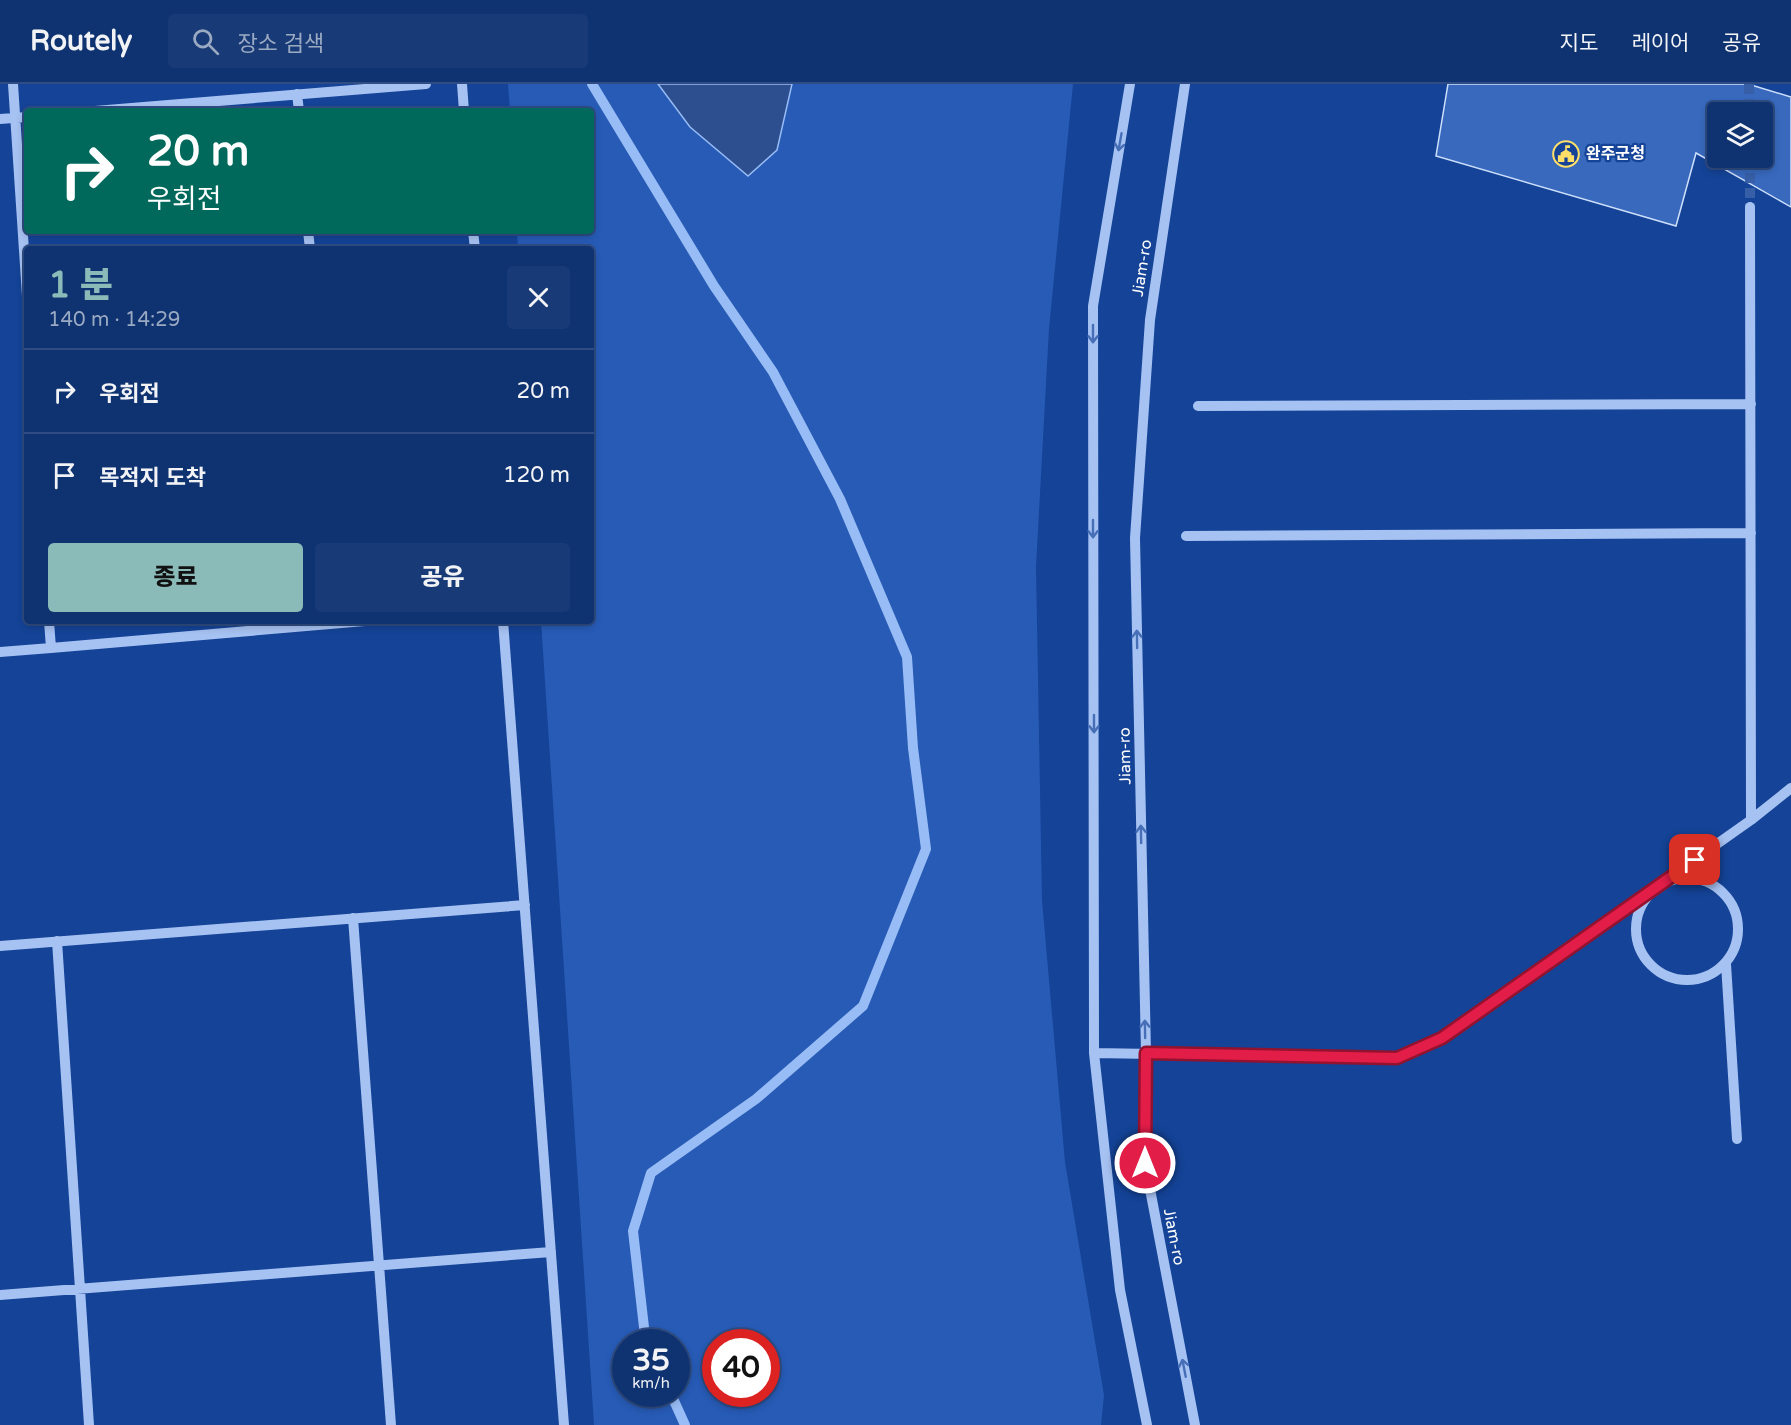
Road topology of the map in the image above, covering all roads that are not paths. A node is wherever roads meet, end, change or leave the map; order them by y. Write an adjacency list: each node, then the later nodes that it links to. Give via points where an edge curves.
1 (13, 84): 10 (street)
2 (426, 84): 6 (street)
3 (462, 84): 9 (street)
4 (1130, 84): 32 (street, Jiam-ro, one-way to 32, via 1093,306)
5 (1185, 84): 33 (street, Jiam-ro, one-way to 5, via 1135,538 1150,320)
6 (297, 94): 7 (street); 8 (street)
7 (131, 108)
8 (299, 108)
9 (464, 108)
10 (15, 117): 11 (street); 12 (street); 14 (street)
11 (24, 117)
12 (0, 119)
13 (1750, 207): 15 (street)
14 (24, 251)
15 (1751, 404): 16 (street); 17 (street)
16 (1197, 406)
17 (1751, 532): 18 (street); 25 (street)
18 (1186, 536)
19 (49, 624): 22 (street)
20 (318, 624): 22 (street)
21 (503, 624): 27 (street)
22 (51, 648): 23 (street)
23 (0, 652)
24 (1791, 788): 25 (street)
25 (1751, 820): 26 (street)
26 (1658, 886): 31 (street, via 1690,877 1707,880 1721,890 1738,919 1735,950); 31 (street, via 1639,911 1636,926 1637,942 1644,957 1667,977 1683,981 1699,980); 33 (street, via 1442,1038 1397,1058)
27 (525, 905): 28 (street); 35 (street)
28 (353, 918): 29 (street); 36 (street)
29 (57, 941): 30 (street); 37 (street)
30 (0, 946)
31 (1726, 964): 34 (street)
32 (1094, 1053): 33 (street); 42 (street, Jiam-ro, via 1120,1290)
33 (1146, 1053): 43 (street, Jiam-ro, one-way to 33, via 1145,1163)
34 (1737, 1139)
35 (551, 1252): 36 (street); 41 (street)
36 (378, 1265): 37 (street); 40 (street)
37 (80, 1288): 38 (street); 39 (street)
38 (0, 1295)
39 (89, 1425)
40 (391, 1425)
41 (564, 1425)
42 (1147, 1425)
43 (1195, 1425)

